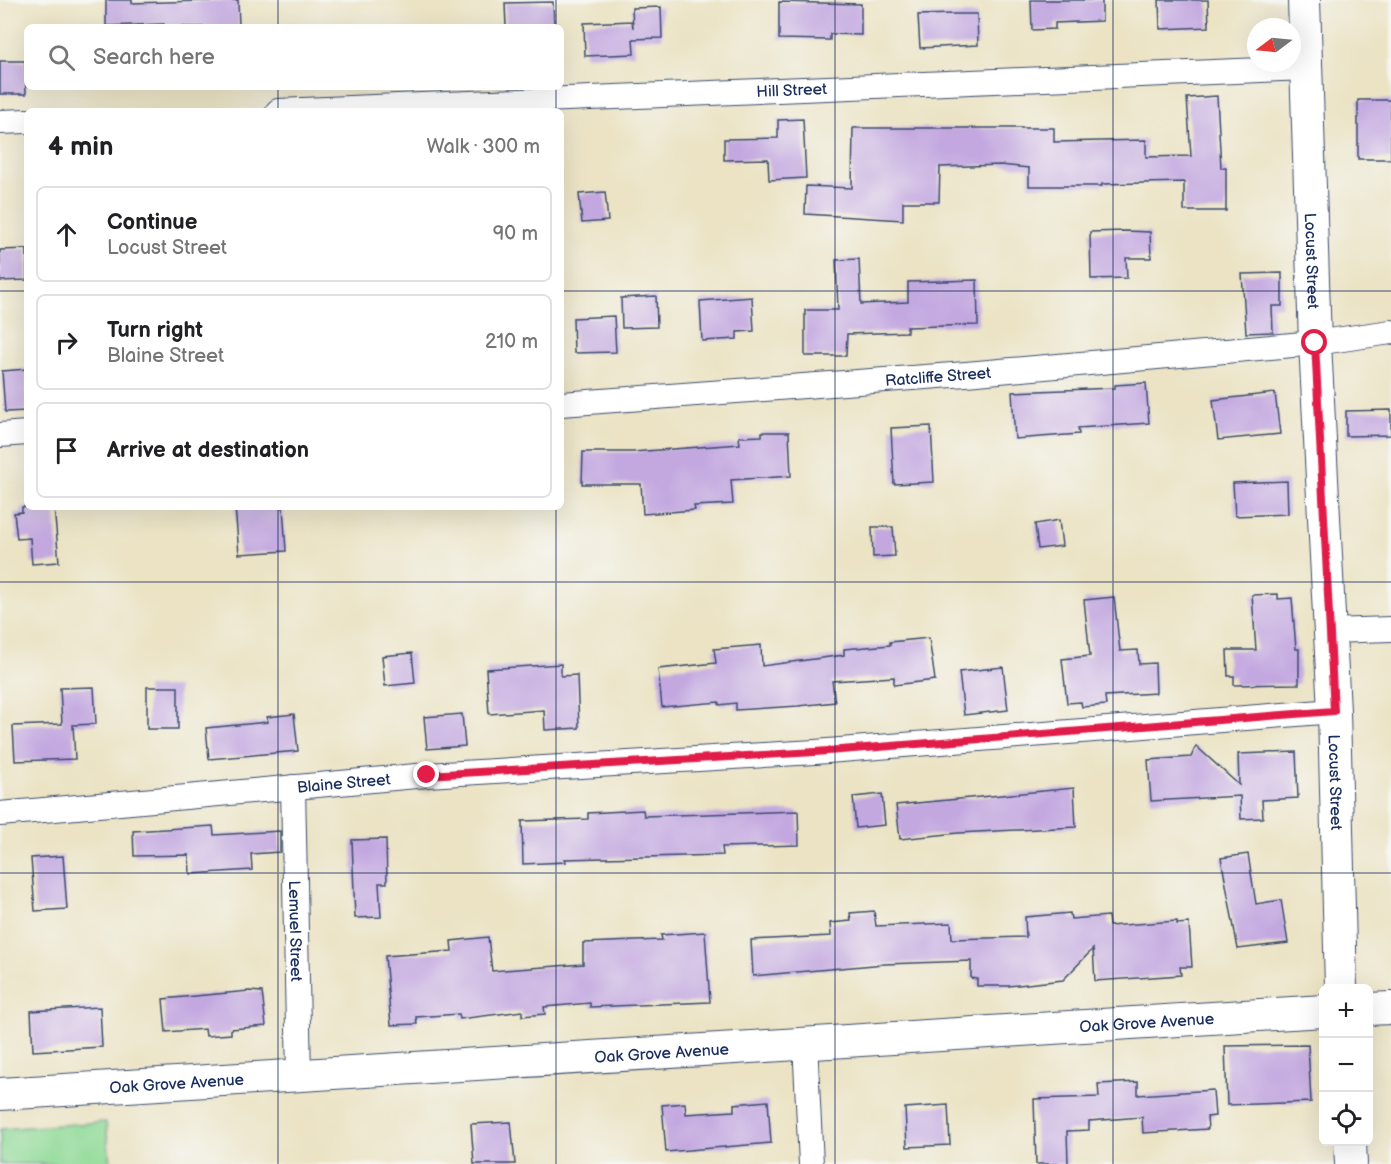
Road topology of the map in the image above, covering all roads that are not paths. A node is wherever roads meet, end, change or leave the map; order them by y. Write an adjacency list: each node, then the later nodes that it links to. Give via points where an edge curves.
1 (1304, 0): 2 (street, Locust Street)
2 (1307, 68): 3 (street, Hill Street); 7 (street, Locust Street)
3 (350, 108)
4 (24, 121): 5 (street)
5 (0, 122)
6 (1391, 332): 7 (street, Ratcliffe Street)
7 (1315, 343): 8 (street, Ratcliffe Street); 12 (street, Locust Street)
8 (564, 404)
9 (24, 434): 10 (street)
10 (0, 435)
11 (1391, 629): 12 (street)
12 (1330, 631): 13 (street, Locust Street)
13 (1334, 711): 14 (street, Blaine Street, via 815,752 427,775); 16 (street, Locust Street)
14 (293, 787): 15 (street, Blaine Street); 21 (street, Lemuel Street)
15 (0, 814)
16 (1341, 984)
17 (1391, 1008): 18 (street)
18 (1373, 1009)
19 (1319, 1011): 20 (street, Oak Grove Avenue)
20 (805, 1042): 21 (street, Oak Grove Avenue); 24 (street)
21 (299, 1076): 22 (street, Oak Grove Avenue)
22 (0, 1094)
23 (1350, 1146): 25 (street)
24 (811, 1164)
25 (1351, 1164)

